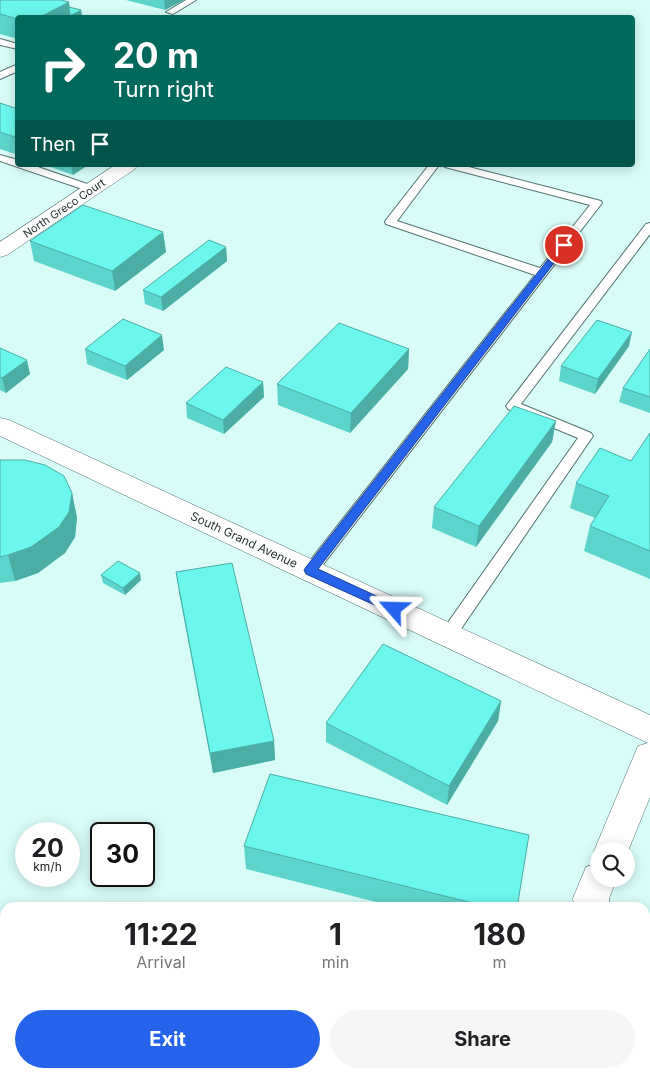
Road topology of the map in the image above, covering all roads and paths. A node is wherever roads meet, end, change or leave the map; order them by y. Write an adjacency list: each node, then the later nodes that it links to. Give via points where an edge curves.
1 (192, 0): 2 (lane)
2 (170, 12)
3 (0, 42): 4 (lane)
4 (15, 46)
5 (15, 68): 6 (lane)
6 (3, 72)
7 (0, 158): 8 (lane)
8 (15, 163)
9 (28, 167): 13 (lane)
10 (125, 167): 13 (street, North Greco Court)
11 (432, 167): 16 (lane, via 390,222)
12 (457, 167): 16 (lane, via 597,203)
13 (92, 189): 15 (street, North Greco Court)
14 (650, 226): 19 (lane, via 513,406 586,436)
15 (0, 250)
16 (542, 273): 18 (lane)
17 (0, 426): 18 (street, South Grand Avenue)
18 (310, 570): 19 (street, South Grand Avenue)
19 (448, 635): 20 (street, South Grand Avenue)
20 (650, 730)
21 (650, 756): 22 (street)
22 (614, 842)
23 (596, 887): 24 (street)
24 (591, 902)

